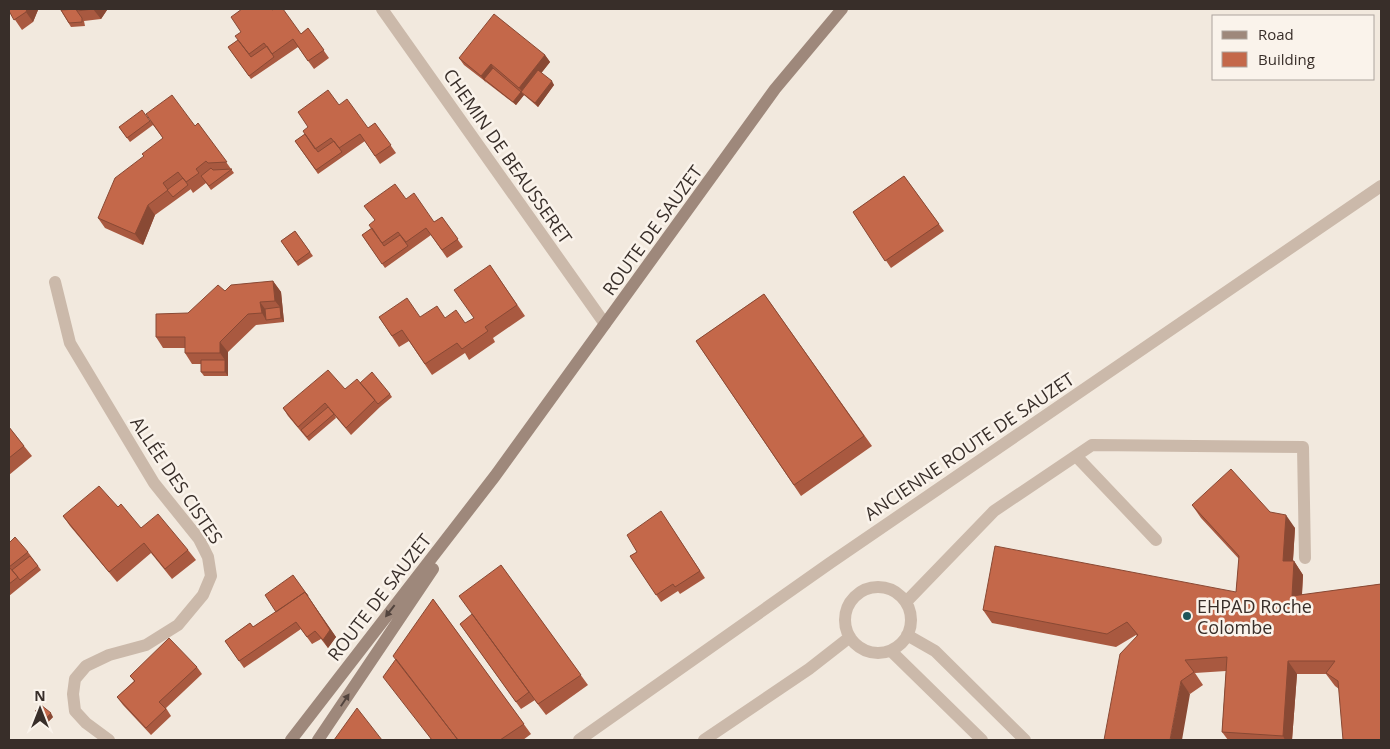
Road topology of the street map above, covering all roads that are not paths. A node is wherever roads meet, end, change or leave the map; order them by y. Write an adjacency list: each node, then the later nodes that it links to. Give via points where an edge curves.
1 (382, 9): 5 (street, CHEMIN DE BEAUSSERET)
2 (842, 9): 5 (main road, ROUTE DE SAUZET, via 775,89)
3 (1381, 186): 17 (street, ANCIENNE ROUTE DE SAUZET, via 830,562)
4 (55, 282): 14 (street, ALLÉE DES CISTES, via 70,343 154,483 199,539 208,557 211,576 204,595 178,625 146,645 110,654 86,666 75,679 75,711)
5 (605, 324): 7 (main road, ROUTE DE SAUZET)
6 (1076, 456): 8 (street); 9 (street, via 1092,444 1303,447); 10 (street, via 994,512)
7 (495, 476): 15 (main road, ROUTE DE SAUZET, one-way to 15); 16 (main road, ROUTE DE SAUZET, one-way to 7)
8 (1156, 540)
9 (1306, 558)
10 (906, 602): 11 (street, via 911,613); 12 (street, via 888,588 876,586 865,589 848,604 845,627)
11 (908, 635): 13 (street); 20 (street, via 935,651)
12 (850, 637): 13 (street, via 868,651); 18 (street, via 809,670)
13 (891, 651): 19 (street)
14 (109, 740)
15 (291, 740)
16 (318, 740)
17 (579, 740)
18 (704, 740)
19 (982, 740)
20 (1025, 740)

